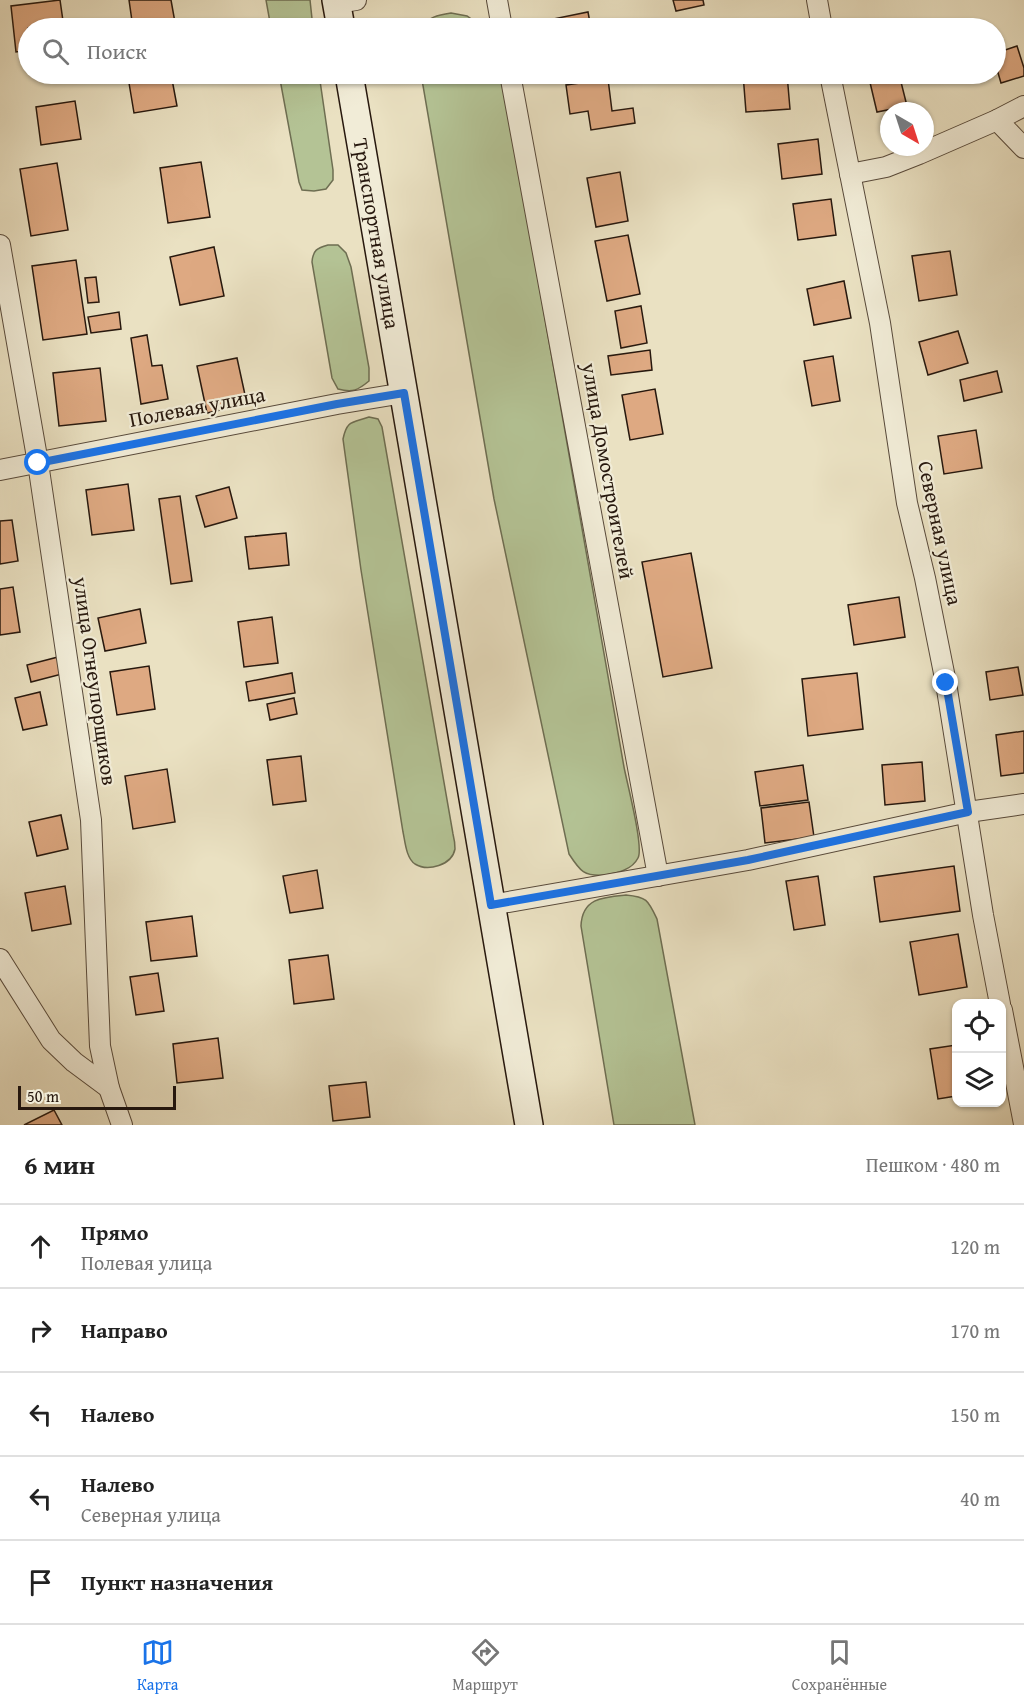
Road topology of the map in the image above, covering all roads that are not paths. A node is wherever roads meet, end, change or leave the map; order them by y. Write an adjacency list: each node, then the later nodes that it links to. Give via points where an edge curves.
1 (497, 0): 3 (street)
2 (817, 0): 4 (street)
3 (500, 18)
4 (820, 18)
5 (351, 84): 13 (main road, Транспортная улица)
6 (512, 84): 18 (street, улица Домостроителей)
7 (832, 84): 11 (street, Северная улица)
8 (1024, 106): 9 (street)
9 (997, 120): 10 (street); 11 (street, via 886,167)
10 (1024, 148)
11 (850, 174): 17 (street, Северная улица, via 880,323 907,503 944,671)
12 (0, 245): 14 (street, улица Огнеупорщиков)
13 (404, 393): 14 (street, Полевая улица); 19 (main road, Транспортная улица)
14 (38, 463): 15 (street, Полевая улица); 23 (street, улица Огнеупорщиков, via 91,820 100,1046)
15 (0, 470)
16 (1024, 804): 17 (street)
17 (968, 812): 18 (street); 21 (street, Северная улица)
18 (658, 876): 19 (street)
19 (491, 905): 26 (main road, Транспортная улица)
20 (0, 959): 23 (street, via 51,1041)
21 (999, 999)
22 (1006, 1031): 24 (street)
23 (109, 1088): 25 (street, улица Огнеупорщиков)
24 (1024, 1124)
25 (122, 1125)
26 (529, 1125)

